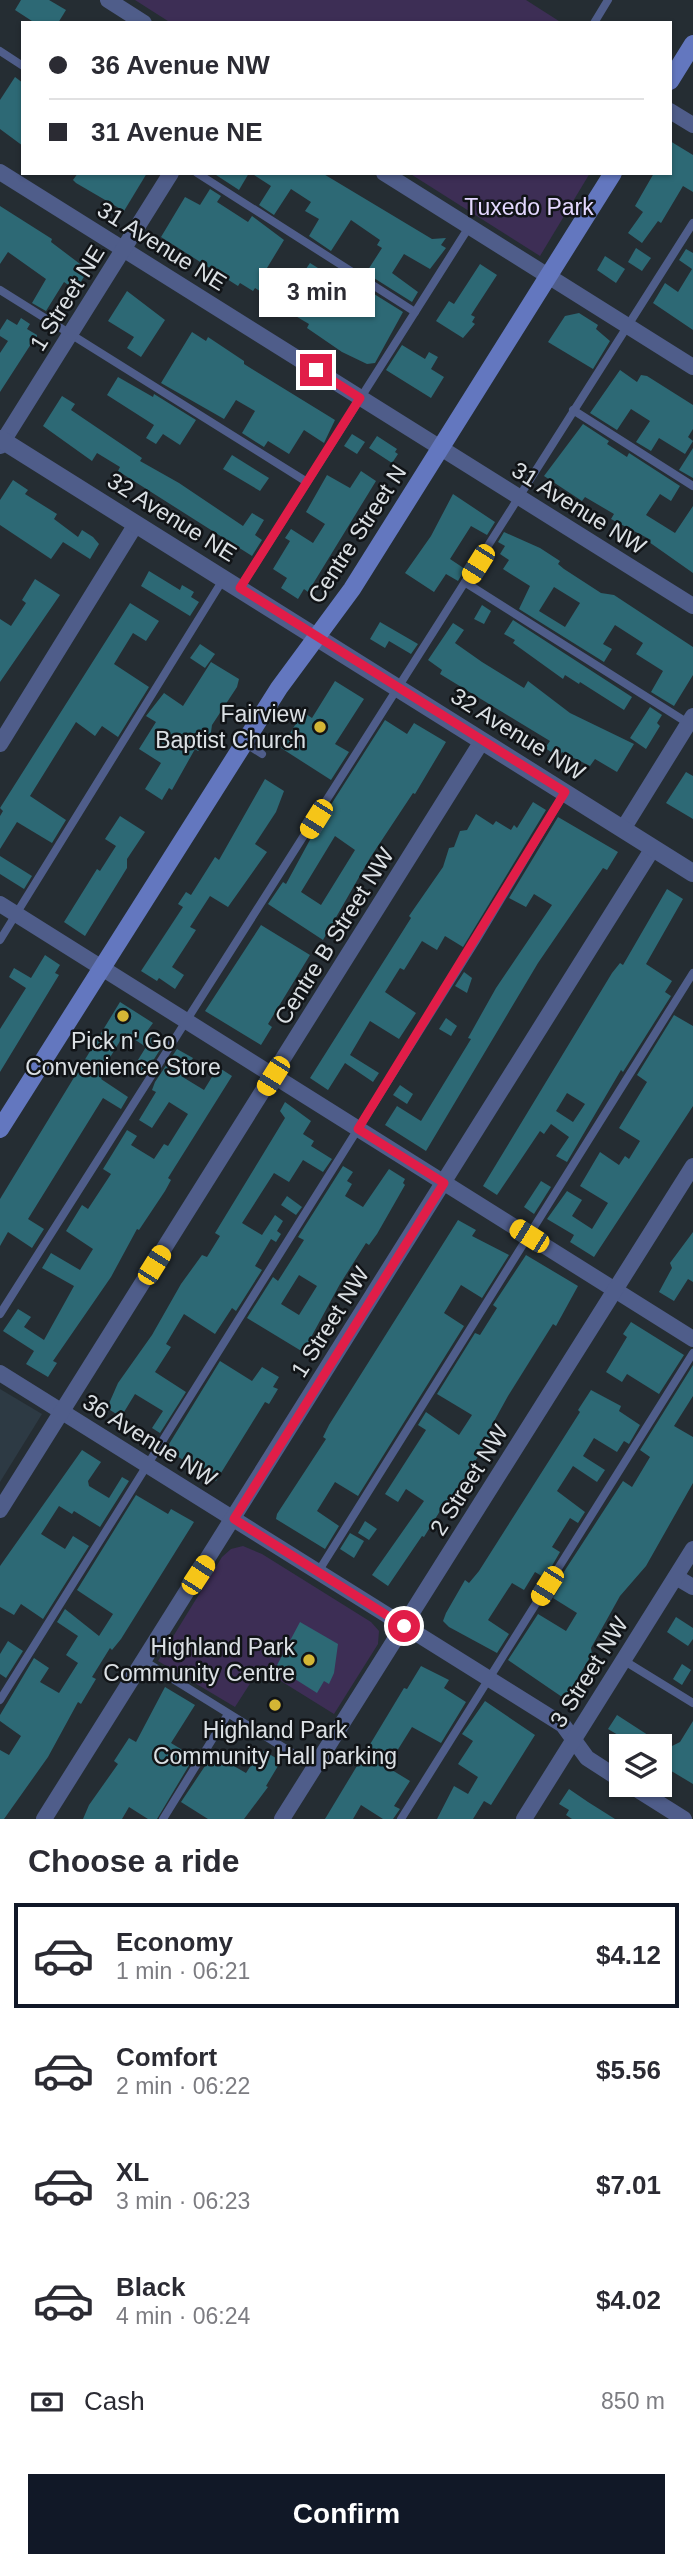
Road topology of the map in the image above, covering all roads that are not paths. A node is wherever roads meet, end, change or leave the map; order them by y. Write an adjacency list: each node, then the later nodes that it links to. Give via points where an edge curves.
1 (108, 0): 3 (street)
2 (608, 0): 4 (lane)
3 (141, 21)
4 (595, 21)
5 (693, 44): 8 (main road)
6 (0, 51): 7 (lane)
7 (21, 64)
8 (672, 77)
9 (672, 112): 10 (street)
10 (693, 125)
11 (0, 172): 20 (street, 31 Avenue NE)
12 (170, 175): 20 (street, 1 Street NE)
13 (200, 175): 23 (lane)
14 (387, 175): 17 (street)
15 (611, 175): 21 (main road, Centre Street N)
16 (693, 223): 18 (lane)
17 (469, 227): 21 (street); 23 (lane)
18 (683, 239): 19 (lane); 24 (lane)
19 (693, 245)
20 (124, 250): 25 (street, 1 Street NE); 27 (street, 31 Avenue NE)
21 (548, 277): 24 (street); 30 (main road, Centre Street N)
22 (0, 290): 25 (lane)
23 (415, 312): 27 (lane)
24 (628, 326): 26 (street); 28 (lane)
25 (71, 333): 29 (street, 1 Street NE); 31 (lane)
26 (693, 367)
27 (360, 398): 30 (street, 31 Avenue NE); 31 (lane)
28 (573, 410): 32 (lane); 33 (lane)
29 (1, 442): 34 (street, 32 Avenue NE)
30 (442, 448): 33 (street, 31 Avenue NW); 39 (main road, Centre Street N)
31 (307, 482): 37 (lane)
32 (693, 486)
33 (520, 497): 36 (lane); 38 (street, 31 Avenue NW)
34 (136, 524): 35 (street, 32 Avenue NE); 44 (street)
35 (224, 578): 37 (street, 32 Avenue NE); 51 (lane)
36 (466, 583): 40 (lane); 41 (lane)
37 (240, 588): 39 (street, 32 Avenue NE)
38 (693, 606)
39 (318, 636): 40 (street, 32 Avenue NW); 43 (main road, Centre Street N)
40 (399, 689): 42 (street, 32 Avenue NW); 55 (lane)
41 (692, 722): 47 (street)
42 (482, 741): 46 (street, 32 Avenue NW); 56 (street, Centre B Street NW)
43 (245, 743): 45 (lane); 53 (main road, Centre Street N)
44 (0, 744)
45 (262, 754)
46 (565, 792): 47 (street, 32 Avenue NW); 58 (lane)
47 (623, 829): 48 (street, 32 Avenue NW)
48 (653, 848): 49 (street, 32 Avenue NW); 60 (street, 1 Street NW)
49 (693, 873)
50 (0, 904): 51 (street)
51 (16, 914): 52 (lane); 53 (street)
52 (0, 940)
53 (102, 968): 55 (street); 57 (main road, Centre Street N)
54 (693, 974): 61 (lane)
55 (188, 1022): 56 (street); 63 (lane)
56 (273, 1076): 58 (street); 67 (street, Centre B Street NW)
57 (0, 1129)
58 (358, 1129): 60 (street); 68 (lane)
59 (693, 1166): 62 (street, 2 Street NW)
60 (444, 1183): 61 (street); 70 (street, 1 Street NW)
61 (529, 1236): 62 (street); 72 (lane)
62 (615, 1290): 64 (street); 75 (street, 2 Street NW)
63 (0, 1314)
64 (693, 1339)
65 (693, 1353): 78 (lane)
66 (0, 1373): 67 (street, 36 Avenue NW)
67 (62, 1412): 68 (street, 36 Avenue NW); 69 (street, Centre B Street NW)
68 (147, 1464): 70 (street, 36 Avenue NW); 79 (lane)
69 (0, 1510)
70 (234, 1519): 72 (street, 36 Avenue NW); 77 (street, 1 Street NW)
71 (693, 1549): 73 (street, 3 Street NW)
72 (318, 1572): 75 (street, 36 Avenue NW)
73 (676, 1577): 74 (street); 76 (street, 3 Street NW)
74 (693, 1587)
75 (404, 1626): 78 (street, 36 Avenue NW); 83 (street, 2 Street NW)
76 (623, 1660): 80 (lane); 82 (street, 3 Street NW)
77 (144, 1661): 81 (lane); 86 (street, 1 Street NW)
78 (489, 1679): 82 (street, 36 Avenue NW, via 563,1725); 89 (lane)
79 (0, 1700)
80 (693, 1703)
81 (228, 1714): 83 (lane); 87 (lane)
82 (573, 1740): 84 (street, 36 Avenue NW, via 587,1758); 90 (street, 3 Street NW)
83 (315, 1767): 88 (street, 2 Street NW)
84 (609, 1772)
85 (649, 1797): 91 (street)
86 (44, 1819)
87 (163, 1819)
88 (282, 1819)
89 (401, 1819)
90 (524, 1819)
91 (684, 1819)

